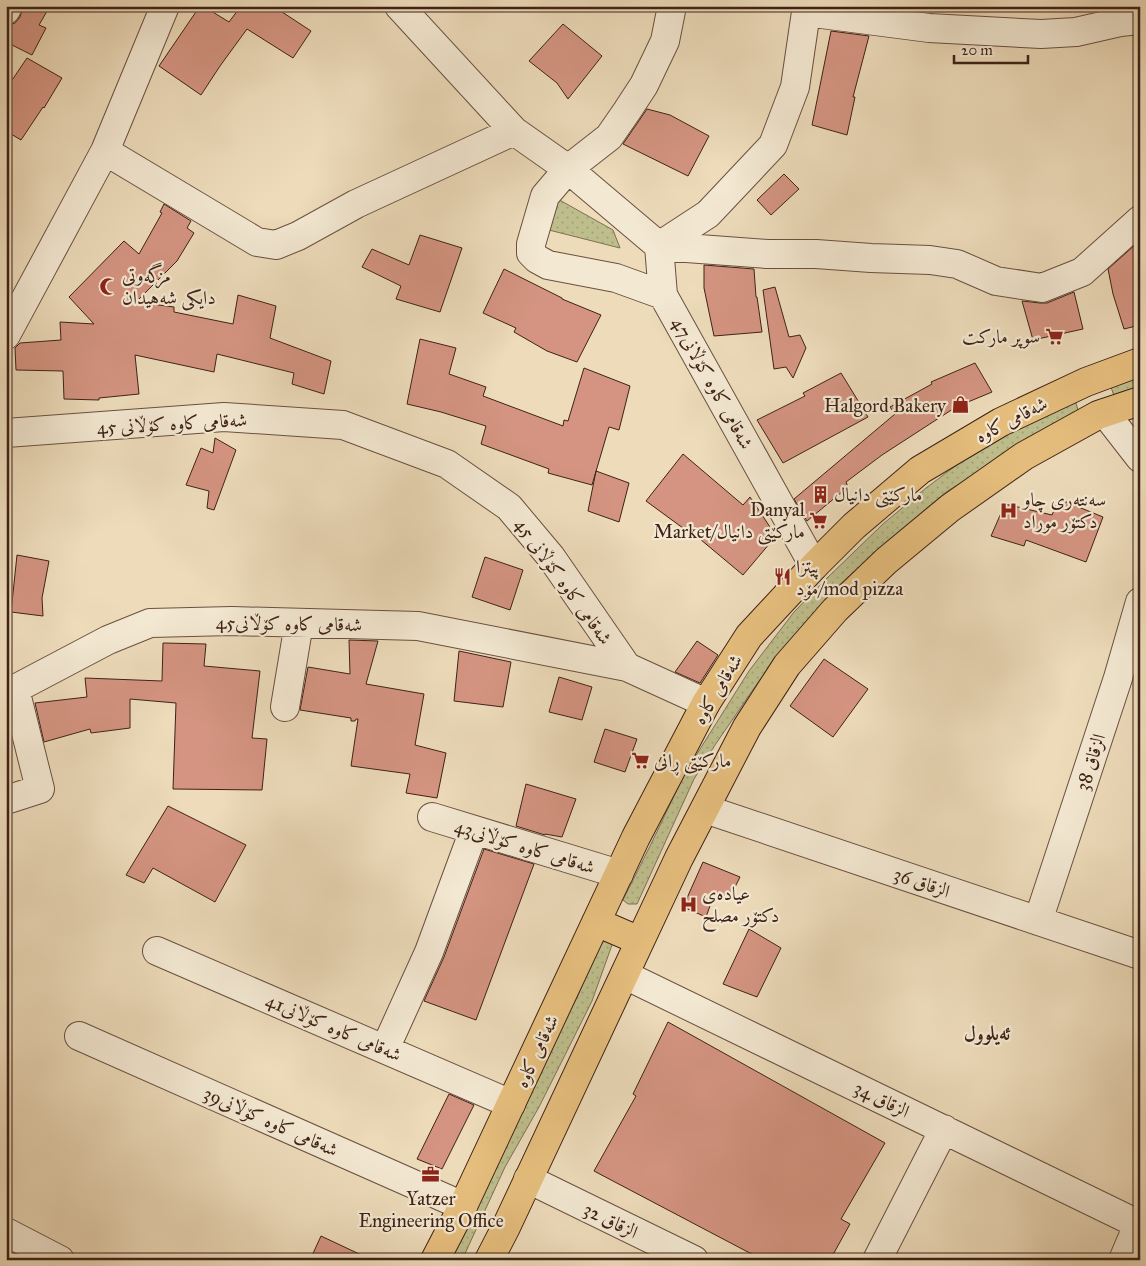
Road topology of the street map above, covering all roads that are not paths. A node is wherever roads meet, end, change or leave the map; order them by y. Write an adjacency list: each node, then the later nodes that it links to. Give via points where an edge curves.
1 (8, 6): 6 (street)
2 (165, 6): 9 (street)
3 (399, 6): 8 (street)
4 (672, 6): 10 (street, via 665,41 644,85 609,137)
5 (806, 9): 7 (street, via 929,28 1041,34 1076,32); 12 (street, via 795,87 773,145 708,214)
6 (6, 10)
7 (1140, 20)
8 (514, 131): 9 (street, via 276,245 257,242); 10 (street)
9 (105, 151): 14 (street)
10 (568, 169): 12 (street); 13 (street, via 545,196 531,253 548,265 616,278)
11 (1140, 220): 12 (street, via 1082,272 1042,288 996,281 957,264 930,260)
12 (659, 246): 13 (street, شەقامی کاوە کۆڵانی47)
13 (663, 295): 21 (street, شەقامی کاوە کۆڵانی47)
14 (6, 334)
15 (1140, 362): 16 (main road, شەقامی کاوە)
16 (1086, 382): 18 (main road); 21 (main road, شەقامی کاوە, via 1001,422 920,470 854,526)
17 (1140, 401): 18 (main road, شەقامی کاوە)
18 (1105, 413): 20 (street); 29 (main road, شەقامی کاوە, via 1024,456 950,508 886,561 835,610 787,665 747,728)
19 (6, 433): 24 (street, شەقامی کاوە کۆڵانی 45, via 224,417 343,425 447,464 509,507 551,557)
20 (1140, 458)
21 (814, 566): 26 (main road, شەقامی کاوە, via 749,636)
22 (1140, 602): 33 (street, الزقاق 38)
23 (300, 622): 24 (street, شەقامی کاوە کۆڵانی45, via 418,626); 25 (street, شەقامی کاوە کۆڵانی45, via 232,620 150,624 108,640); 27 (street)
24 (627, 667): 26 (street, شەقامی کاوە کۆڵانی45)
25 (10, 688): 28 (street, شەقامی کاوە کۆڵانی45, via 40,789)
26 (706, 703): 32 (main road, شەقامی کاوە)
27 (285, 707)
28 (6, 800)
29 (705, 809): 33 (street, الزقاق 36); 35 (main road, شەقامی کاوە)
30 (432, 817): 31 (street, شەقامی کاوە کۆڵانی43)
31 (474, 830): 32 (street, شەقامی کاوە کۆڵانی43); 40 (street, via 429,952)
32 (619, 874): 34 (main road, شەقامی کاوە)
33 (1038, 921): 37 (street, الزقاق 36)
34 (596, 922): 35 (main road); 41 (main road, شەقامی کاوە)
35 (640, 941): 38 (main road, شەقامی کاوە)
36 (157, 951): 40 (street, شەقامی کاوە کۆڵانی41)
37 (1140, 955)
38 (625, 974): 42 (street, الزقاق 34); 43 (main road, شەقامی کاوە)
39 (79, 1036): 44 (street, شەقامی کاوە کۆڵانی39)
40 (385, 1049): 41 (street, شەقامی کاوە کۆڵانی41)
41 (511, 1104): 44 (main road, شەقامی کاوە)
42 (944, 1128): 45 (street, الزقاق 34); 51 (street)
43 (528, 1179): 49 (main road, شەقامی کاوە); 50 (street, الزقاق 32)
44 (463, 1206): 48 (main road, شەقامی کاوە)
45 (1139, 1222): 52 (street)
46 (6, 1232): 47 (street)
47 (60, 1260)
48 (436, 1260)
49 (489, 1260)
50 (694, 1260)
51 (876, 1260)
52 (1123, 1260)

